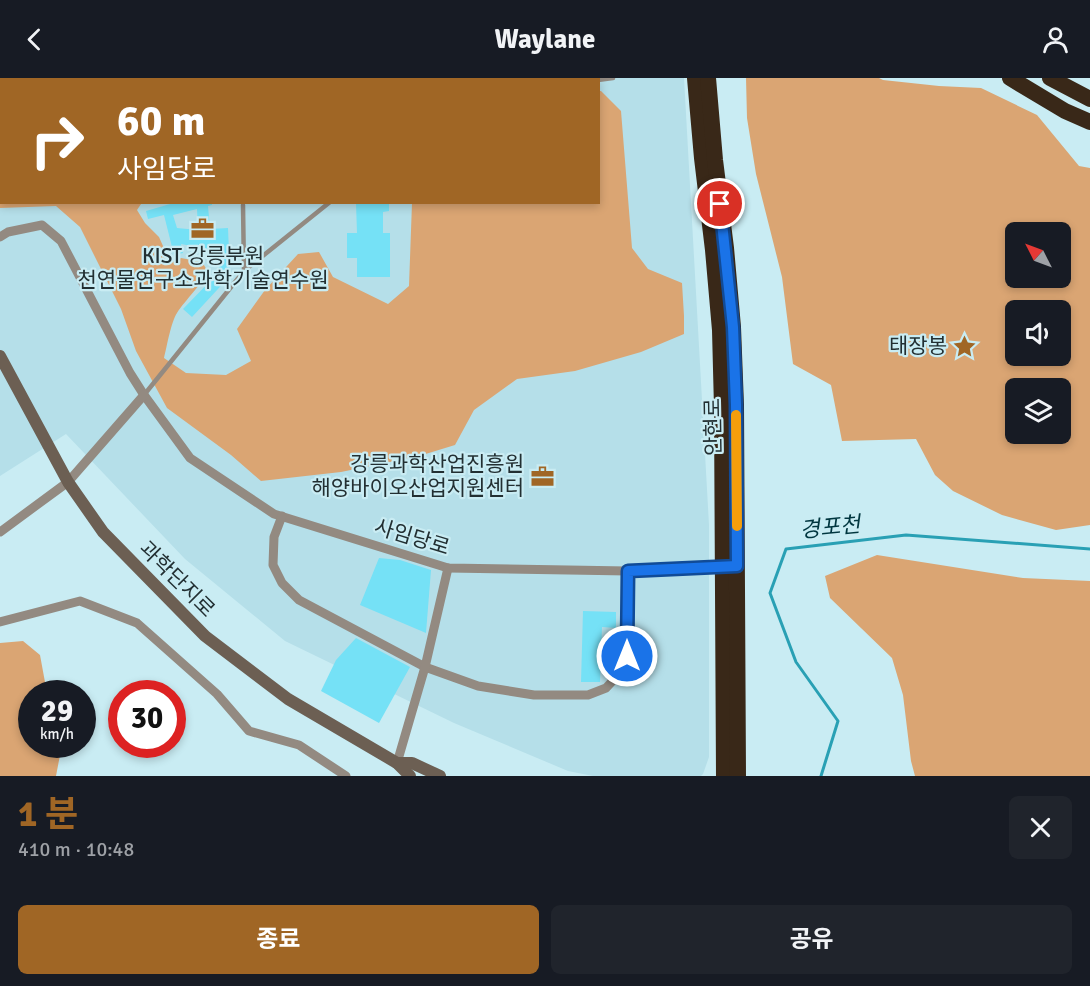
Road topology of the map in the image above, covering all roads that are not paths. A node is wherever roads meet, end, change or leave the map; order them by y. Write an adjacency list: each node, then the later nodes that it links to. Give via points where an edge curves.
1 (607, 78): 2 (lane)
2 (613, 78)
3 (695, 78): 22 (highway, 안현로, via 720,330)
4 (708, 78): 22 (highway, 안현로, via 733,327 736,405)
5 (1010, 78): 12 (highway)
6 (1030, 78): 11 (highway)
7 (1050, 78): 10 (highway)
8 (1073, 78): 9 (highway)
9 (1090, 87)
10 (1090, 99)
11 (1090, 111)
12 (1090, 122)
13 (328, 204): 16 (lane)
14 (243, 205): 16 (lane)
15 (0, 237): 18 (street, via 42,225 61,242)
16 (244, 271): 18 (lane)
17 (0, 356): 19 (street, 과학단지로)
18 (144, 396): 19 (street); 20 (street, 사임당로, via 190,458)
19 (68, 482): 21 (street); 27 (street, 과학단지로, via 103,532 205,636 288,699)
20 (282, 516): 23 (street, 사임당로); 26 (street, via 274,537 273,565 282,583 299,600)
21 (0, 532)
22 (730, 566): 24 (street, 사임당로); 31 (highway, 안현로); 32 (highway, 안현로)
23 (448, 568): 24 (street, 사임당로); 26 (street)
24 (628, 571): 26 (street, via 627,656 619,674 606,687 588,695 534,695 478,686)
25 (0, 622): 28 (street, via 80,601 137,623 217,694 249,731 298,745)
26 (425, 667): 27 (street)
27 (397, 763): 29 (street, 과학단지로); 30 (street, 과학단지로, via 412,763)
28 (346, 776)
29 (410, 776)
30 (441, 776)
31 (724, 776)
32 (738, 776)

